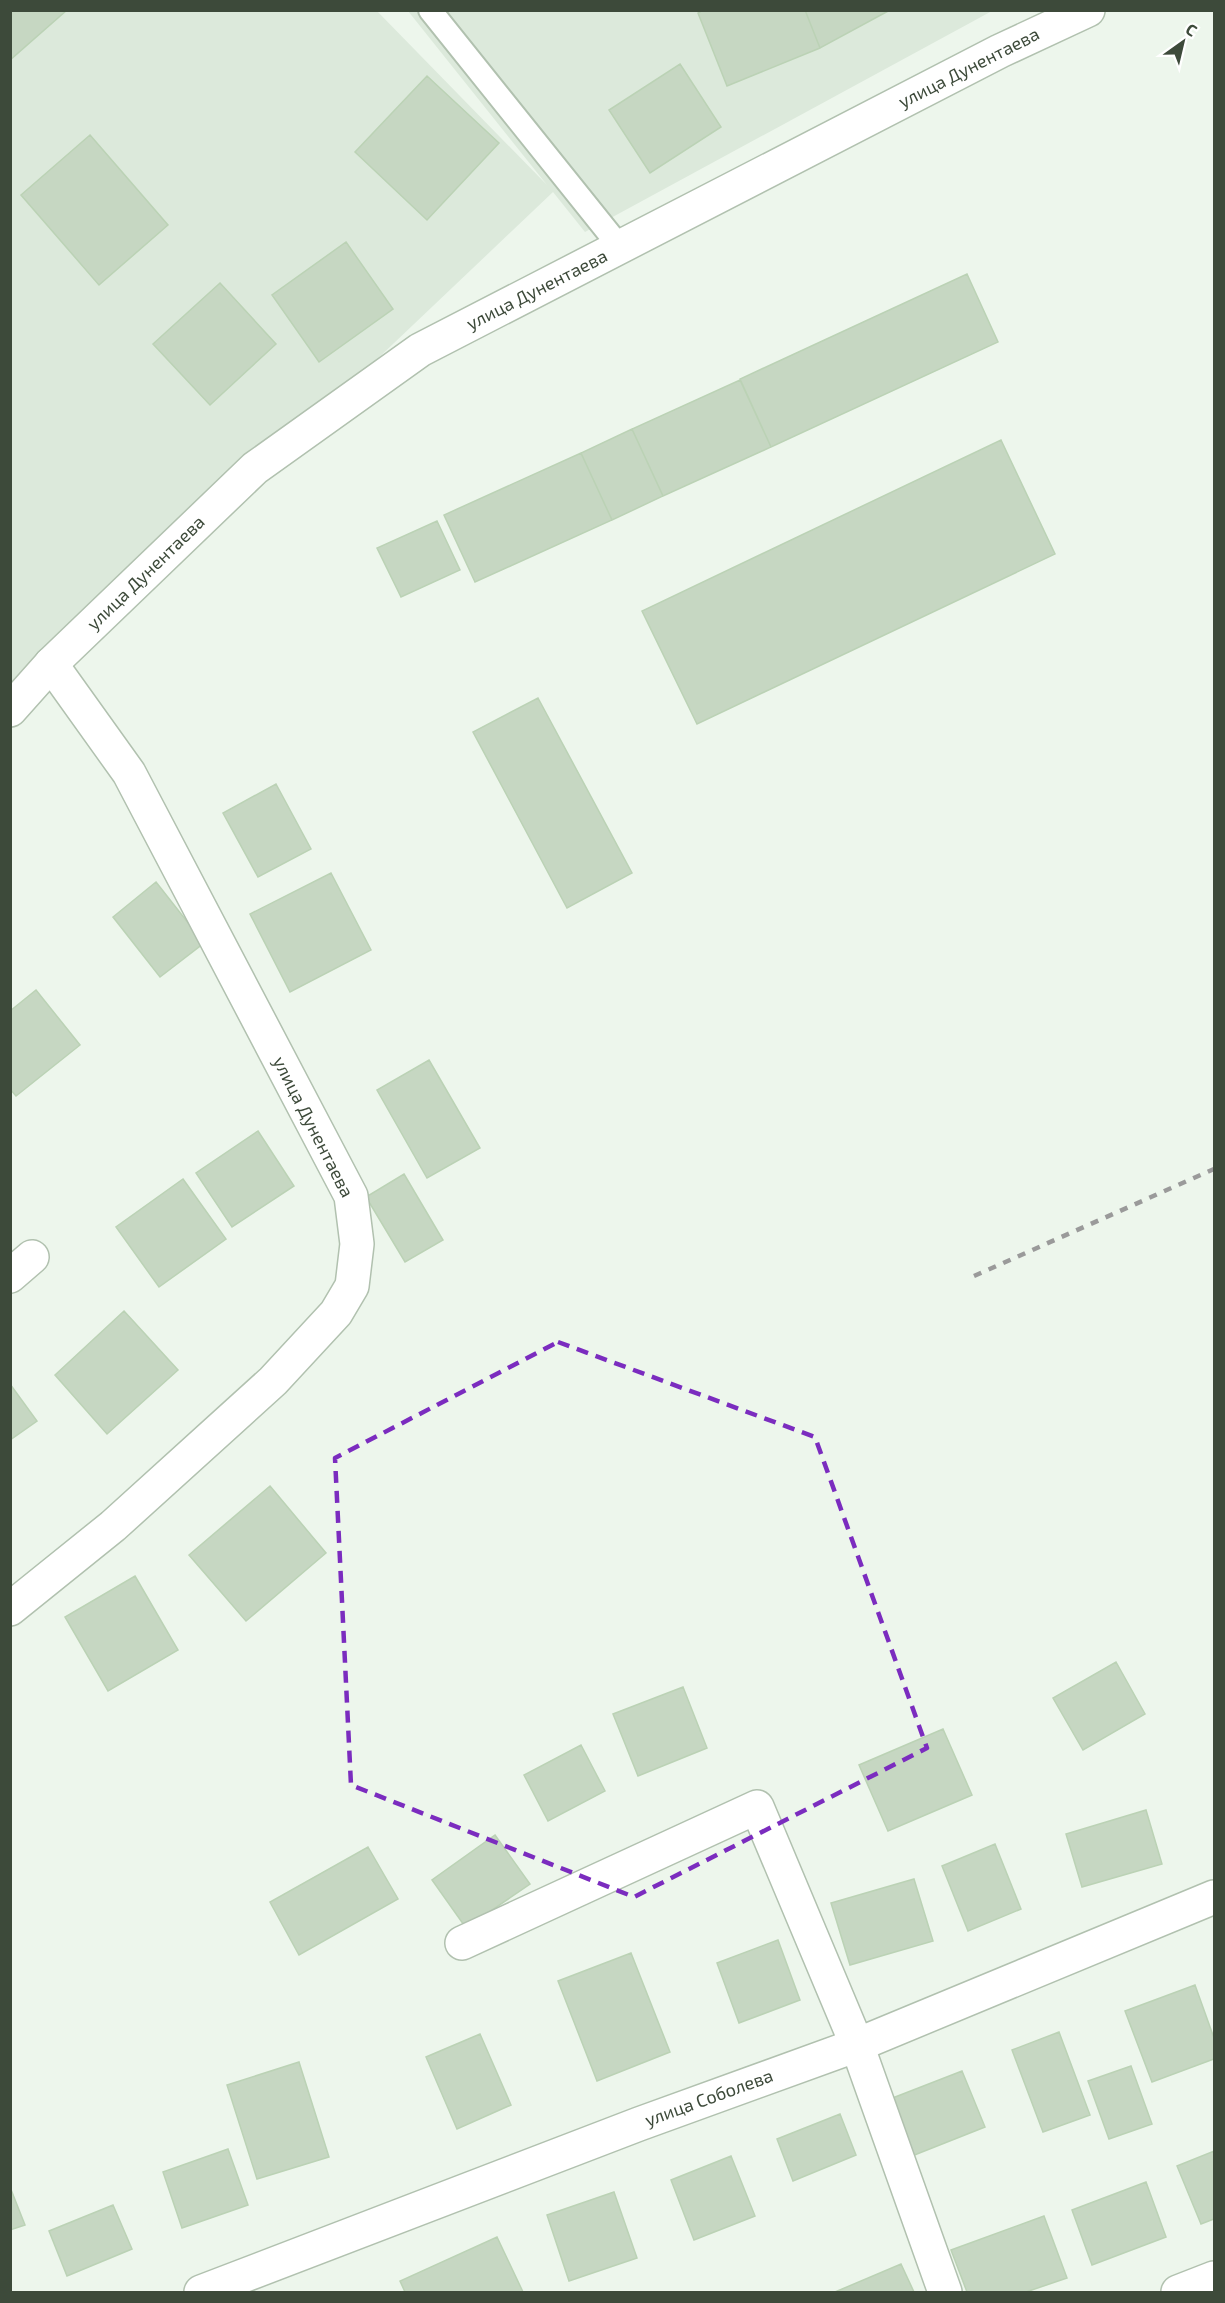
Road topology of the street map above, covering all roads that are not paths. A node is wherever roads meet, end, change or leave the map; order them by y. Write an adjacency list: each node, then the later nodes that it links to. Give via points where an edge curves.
1 (430, 10): 3 (lane)
2 (1069, 14): 3 (street, улица Дунентаева)
3 (620, 247): 4 (street, улица Дунентаева, via 420,350 255,468)
4 (51, 664): 5 (street, улица Дунентаева); 6 (street, улица Дунентаева, via 134,783 351,1196 357,1244 352,1286 336,1313 273,1381 113,1526)
5 (14, 699)
6 (10, 1609)
7 (1215, 1898): 9 (street, улица Соболева)
8 (462, 1943): 9 (street, via 757,1807)
9 (857, 2044): 11 (street, улица Соболева); 12 (street)
10 (1215, 2278): 13 (street)
11 (201, 2292)
12 (945, 2292)
13 (1178, 2292)

